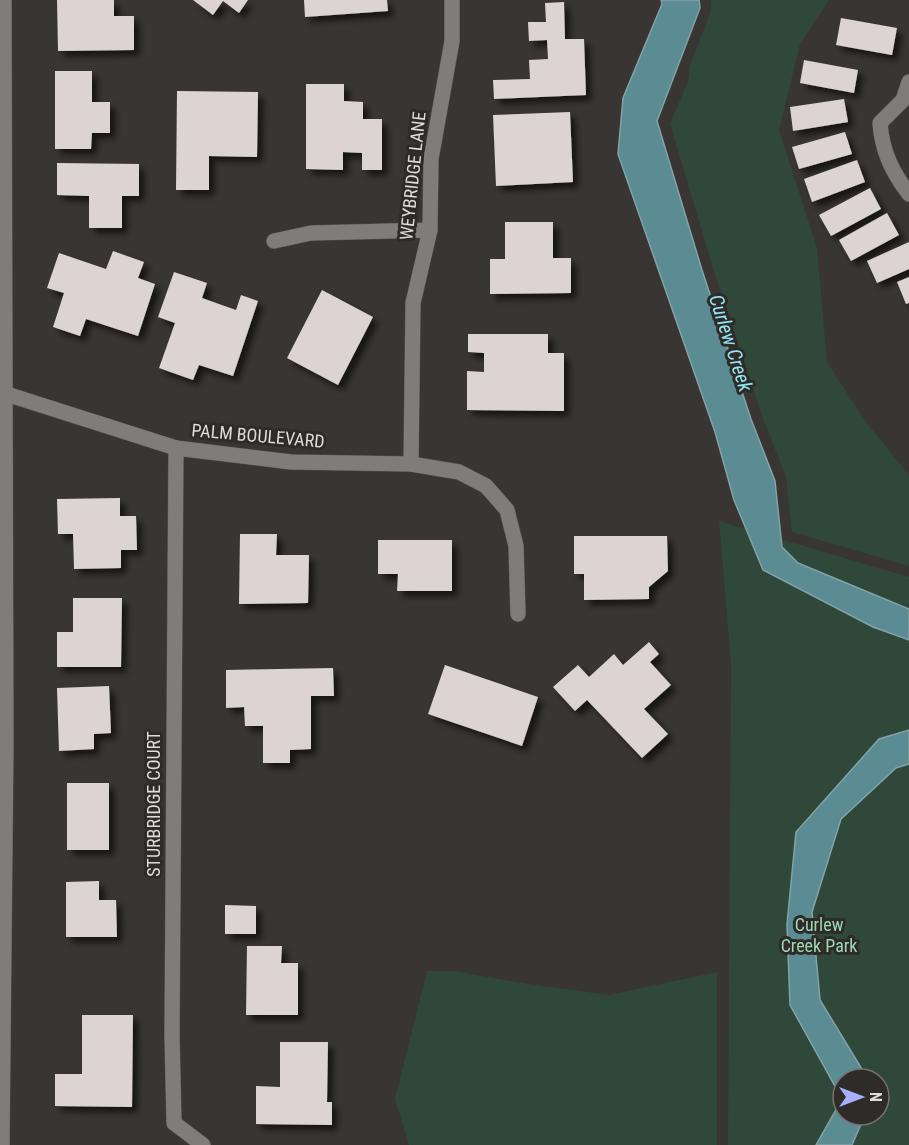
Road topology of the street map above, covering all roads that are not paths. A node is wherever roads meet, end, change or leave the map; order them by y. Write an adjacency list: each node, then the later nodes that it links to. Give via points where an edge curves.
1 (4, 0): 7 (street)
2 (452, 0): 5 (street, WEYBRIDGE LANE, via 452,41 431,159)
3 (909, 82): 4 (street, via 903,100 880,123 882,144)
4 (909, 194)
5 (430, 230): 6 (street, via 311,233); 9 (street, WEYBRIDGE LANE, via 413,303)
6 (274, 241)
7 (2, 393): 8 (street, PALM BOULEVARD); 11 (street)
8 (176, 448): 9 (street, PALM BOULEVARD, via 291,462); 14 (street, STURBRIDGE COURT, via 174,1123)
9 (411, 464): 10 (street, PALM BOULEVARD, via 459,472 486,486 507,510 516,546)
10 (518, 614)
11 (3, 744): 12 (street)
12 (1, 1021): 13 (street)
13 (2, 1145)
14 (203, 1145)

